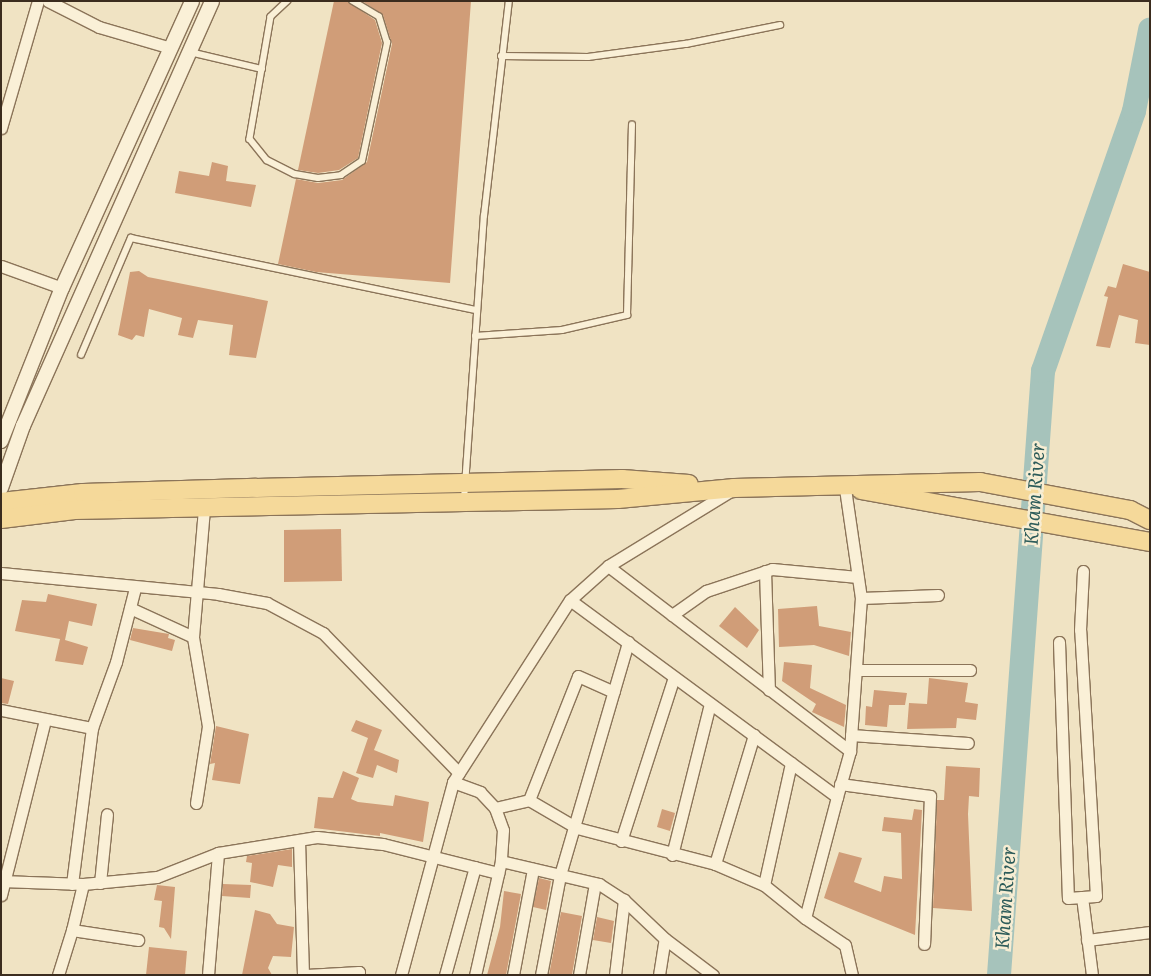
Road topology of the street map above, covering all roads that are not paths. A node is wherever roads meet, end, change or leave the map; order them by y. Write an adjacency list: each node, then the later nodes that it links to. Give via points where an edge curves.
1 (38, 1): 13 (street)
2 (48, 1): 9 (street, via 99,27)
3 (192, 1): 9 (street)
4 (212, 1): 10 (street)
5 (288, 1): 12 (lane, via 271,17)
6 (352, 1): 12 (lane, via 373,10 387,37 357,168 331,178 307,178 277,165 255,149 249,134)
7 (510, 1): 11 (lane)
8 (780, 25): 11 (lane, via 686,44 588,58)
9 (170, 48): 17 (street)
10 (188, 51): 12 (lane); 24 (street, via 23,426)
11 (502, 56): 18 (lane)
12 (262, 69)
13 (4, 118): 15 (street)
14 (632, 125): 19 (lane, via 627,315 562,330)
15 (1, 128)
16 (1, 266): 17 (street)
17 (62, 288): 21 (street)
18 (477, 310): 19 (lane); 20 (lane, via 131,238)
19 (476, 336): 22 (lane)
20 (81, 355)
21 (1, 441)
22 (466, 483): 25 (main road, via 622,479); 27 (main road, via 83,493); 28 (lane)
23 (824, 484): 25 (main road); 26 (main road); 31 (main road, via 986,482 1130,510)
24 (1, 488)
25 (734, 488): 28 (main road, via 618,499); 33 (street)
26 (845, 488): 32 (main road); 37 (street)
27 (1, 502)
28 (464, 502): 29 (main road)
29 (204, 508): 30 (main road, via 74,510); 39 (street)
30 (1, 518)
31 (1150, 520)
32 (1150, 542)
33 (608, 566): 42 (street); 44 (street)
34 (765, 571): 37 (street); 44 (street, via 706,591); 51 (street)
35 (1083, 571): 87 (street, via 1080,630 1096,896)
36 (1, 573): 38 (street)
37 (858, 578): 41 (street)
38 (135, 588): 39 (street); 43 (street)
39 (197, 592): 45 (street); 62 (street, via 267,603 323,633)
40 (938, 595): 41 (street)
41 (861, 598): 48 (street)
42 (570, 600): 46 (street); 62 (street)
43 (130, 608): 45 (street); 56 (street, via 116,662)
44 (672, 615): 51 (street)
45 (193, 637): 66 (street, via 208,726)
46 (628, 642): 50 (street); 52 (street)
47 (1059, 642): 87 (street, via 1068,898)
48 (858, 670): 49 (street); 58 (street)
49 (970, 670)
50 (674, 677): 53 (street); 71 (street)
51 (770, 690): 60 (street)
52 (614, 692): 65 (street, via 578,676); 69 (street)
53 (710, 704): 57 (street); 73 (street)
54 (1, 710): 55 (street)
55 (45, 720): 56 (street); 81 (street)
56 (92, 728): 84 (street)
57 (754, 736): 61 (street); 76 (street)
58 (851, 736): 59 (street); 60 (street)
59 (968, 743)
60 (850, 751): 63 (street)
61 (791, 763): 64 (street); 85 (street)
62 (456, 777): 67 (street, via 480,792); 74 (street)
63 (840, 784): 64 (street); 95 (street, via 930,796)
64 (836, 797): 89 (street)
65 (529, 800): 67 (street); 69 (street)
66 (196, 803)
67 (495, 808): 75 (street, via 503,830)
68 (108, 814): 82 (street)
69 (577, 828): 71 (street); 80 (street)
70 (299, 840): 72 (street); 74 (street, via 317,837 383,844); 99 (street)
71 (622, 841): 73 (street)
72 (218, 853): 82 (street, via 157,877); 98 (street)
73 (672, 855): 76 (street)
74 (430, 857): 77 (street); 101 (street)
75 (501, 861): 78 (street); 79 (street)
76 (715, 864): 85 (street)
77 (475, 867): 79 (street); 102 (street)
78 (533, 869): 80 (street); 104 (street)
79 (498, 873): 103 (street)
80 (560, 875): 83 (street); 105 (street)
81 (2, 881): 84 (street); 86 (street)
82 (100, 882): 84 (street)
83 (595, 883): 88 (street); 106 (street)
84 (78, 884): 90 (street)
85 (764, 886): 89 (street)
86 (1, 895)
87 (1082, 897): 94 (street)
88 (624, 900): 92 (street); 107 (street)
89 (805, 918): 109 (street, via 845,945)
90 (72, 930): 93 (street); 97 (street)
91 (1150, 932): 94 (street)
92 (665, 939): 96 (street); 108 (street)
93 (138, 940)
94 (1088, 940): 110 (street)
95 (924, 944)
96 (712, 974)
97 (58, 975)
98 (208, 975)
99 (304, 975): 100 (street, via 359,972)
100 (358, 975)
101 (401, 975)
102 (445, 975)
103 (475, 975)
104 (513, 975)
105 (541, 975)
106 (579, 975)
107 (615, 975)
108 (659, 975)
109 (852, 975)
110 (1092, 975)

